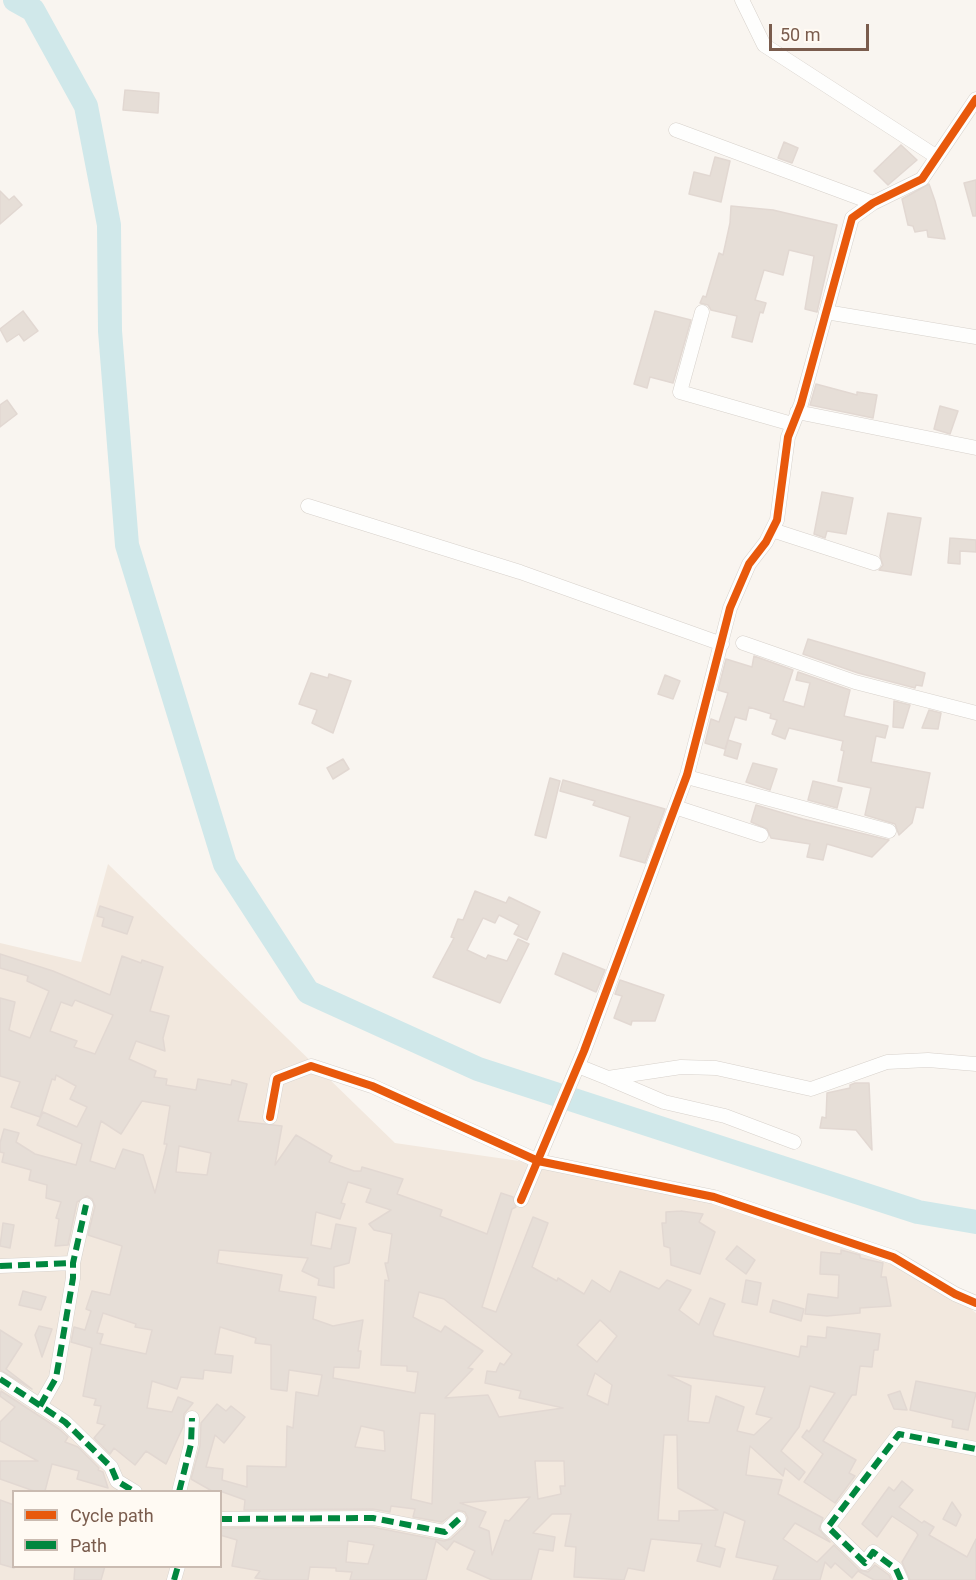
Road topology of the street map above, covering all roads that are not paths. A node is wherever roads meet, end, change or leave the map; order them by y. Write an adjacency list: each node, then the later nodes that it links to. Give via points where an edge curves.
1 (742, 0): 4 (street, via 764,45)
2 (976, 99): 4 (street)
3 (676, 130): 5 (street)
4 (937, 157): 5 (street, via 922,179)
5 (873, 203): 7 (street, via 852,218)
6 (702, 312): 9 (street, via 680,393)
7 (826, 312): 8 (street); 9 (street)
8 (976, 337)
9 (794, 418): 10 (street); 12 (street)
10 (976, 448)
11 (308, 506): 15 (street, via 520,572)
12 (772, 530): 13 (street); 15 (street, via 749,564 730,608)
13 (874, 563)
14 (743, 643): 16 (street, via 855,682)
15 (722, 645): 17 (street)
16 (976, 713)
17 (687, 777): 18 (street); 19 (street)
18 (675, 807): 20 (street); 22 (street)
19 (889, 831)
20 (761, 835)
21 (976, 1064): 23 (street, via 887,1062 811,1089 716,1068 681,1067)
22 (578, 1066): 23 (street); 26 (street)
23 (608, 1078): 25 (street, via 664,1102 725,1116)
24 (270, 1117): 26 (street, via 277,1079 311,1066 372,1086)
25 (794, 1142)
26 (538, 1161): 27 (street); 31 (street, via 714,1197 893,1257)
27 (521, 1200)
28 (86, 1205): 29 (street)
29 (73, 1263): 30 (street); 33 (street, via 56,1378)
30 (0, 1266)
31 (976, 1303)
32 (0, 1379): 33 (street)
33 (40, 1406): 36 (street, via 65,1422 111,1467 117,1481)
34 (192, 1418): 37 (street)
35 (976, 1449): 40 (street, via 899,1434 828,1527 865,1563 873,1552 896,1569)
36 (133, 1490)
37 (179, 1490)
38 (222, 1519): 39 (street, via 373,1518 445,1532)
39 (459, 1519)
40 (902, 1580)

